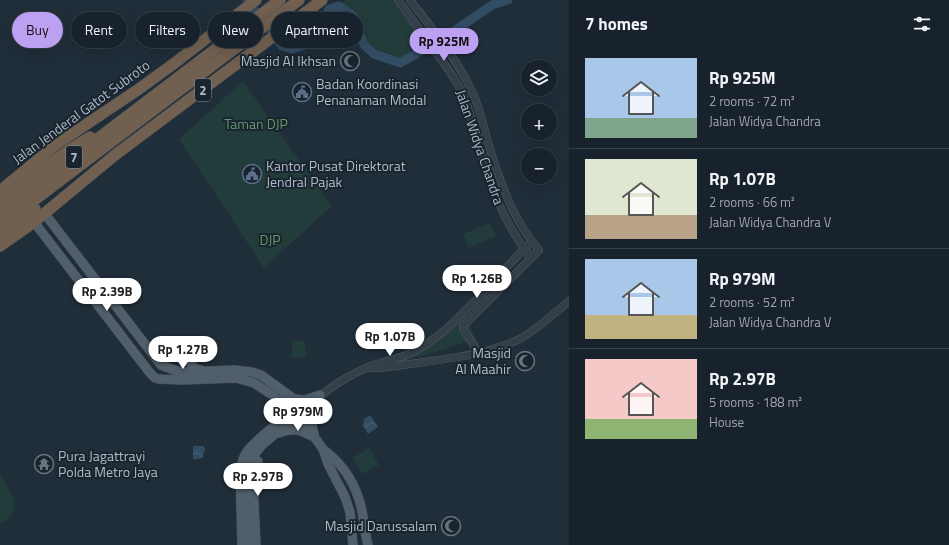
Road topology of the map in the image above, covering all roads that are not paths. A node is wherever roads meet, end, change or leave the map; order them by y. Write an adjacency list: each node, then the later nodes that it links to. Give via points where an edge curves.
1 (280, 0): 7 (highway, 7)
2 (299, 0): 8 (highway, 7)
3 (322, 0): 12 (highway, 2, via 115,155)
4 (398, 0): 19 (street, Jalan Widya Chandra, via 457,82 468,107 493,190)
5 (410, 0): 16 (street, Jalan Widya Chandra, via 444,45 475,97 504,188)
6 (252, 4): 9 (highway, Jalan Jenderal Gatot Subroto, via 139,89 57,144)
7 (147, 101): 10 (highway, via 68,150); 11 (highway, 7)
8 (91, 157): 14 (highway, 7); 15 (highway, via 70,181)
9 (0, 191)
10 (0, 202)
11 (0, 214)
12 (45, 214): 13 (highway, 2); 17 (main road)
13 (34, 222): 18 (highway, 2); 20 (main road)
14 (0, 226)
15 (0, 238)
16 (532, 242): 19 (street); 21 (street, Jalan Widya Chandra, via 539,250)
17 (69, 245): 20 (main road); 26 (main road, via 161,365 183,372)
18 (0, 246)
19 (524, 249): 21 (street, Jalan Widya Chandra); 25 (street, via 449,327 432,341)
20 (58, 254): 32 (main road, via 155,378 236,378 254,383 274,396 279,403 282,418)
21 (531, 258): 24 (street, via 463,326)
22 (569, 301): 24 (street, via 521,338)
23 (191, 351): 26 (main road, via 189,361 194,368)
24 (477, 354): 25 (street)
25 (394, 363): 28 (street, via 381,368 366,368)
26 (206, 370): 27 (main road, via 252,372 261,375)
27 (281, 390): 28 (main road, via 298,400); 29 (main road)
28 (320, 395): 29 (street); 31 (main road, via 312,412)
29 (298, 414): 30 (main road); 31 (main road)
30 (276, 434): 31 (main road, via 295,429); 32 (main road)
31 (314, 437): 33 (main road)
32 (263, 440): 34 (main road, via 246,453 240,471); 35 (main road, via 252,458 247,474); 36 (main road, via 254,472)
33 (323, 449): 37 (main road, via 350,512); 38 (main road, via 352,481 362,511)
34 (242, 545)
35 (250, 545)
36 (256, 545)
37 (353, 545)
38 (368, 545)

